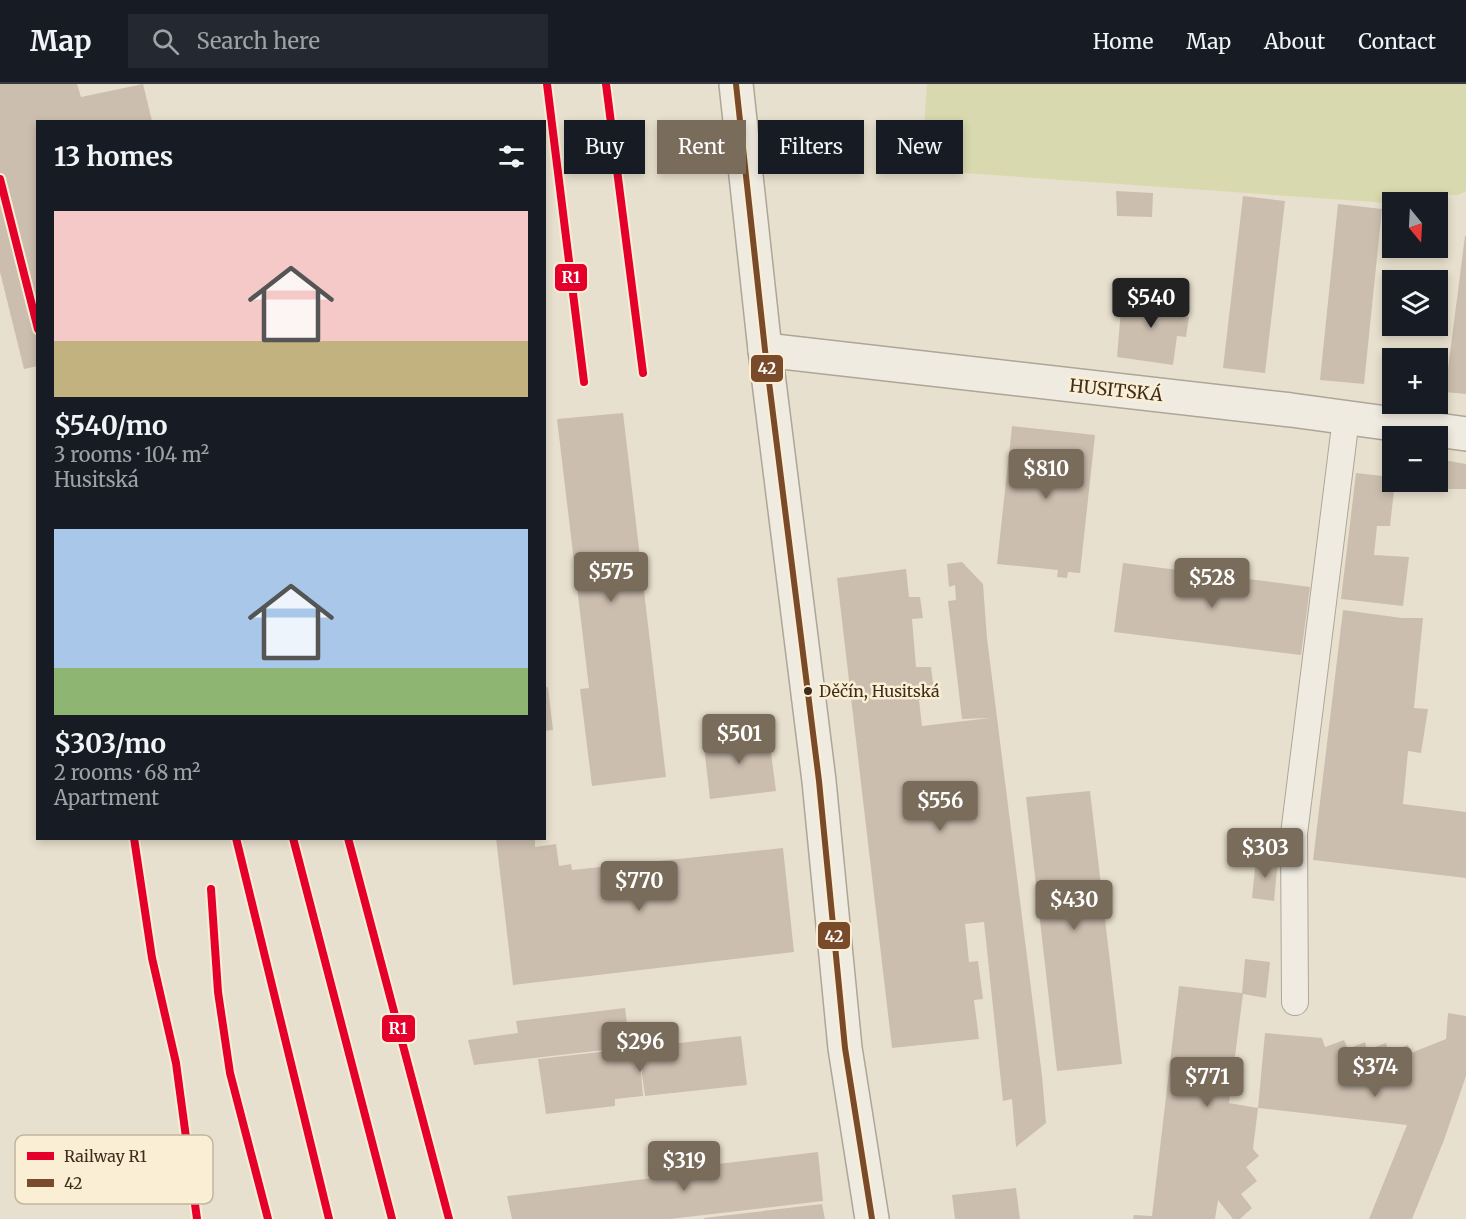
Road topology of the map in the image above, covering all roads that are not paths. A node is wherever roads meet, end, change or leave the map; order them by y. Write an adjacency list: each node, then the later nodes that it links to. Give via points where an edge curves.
1 (736, 84): 2 (street)
2 (765, 350): 3 (street, HUSITSKÁ); 6 (street, via 819,781 845,1048)
3 (1346, 418): 4 (street, HUSITSKÁ); 5 (lane, via 1294,834)
4 (1466, 434)
5 (1295, 1002)
6 (872, 1219)

